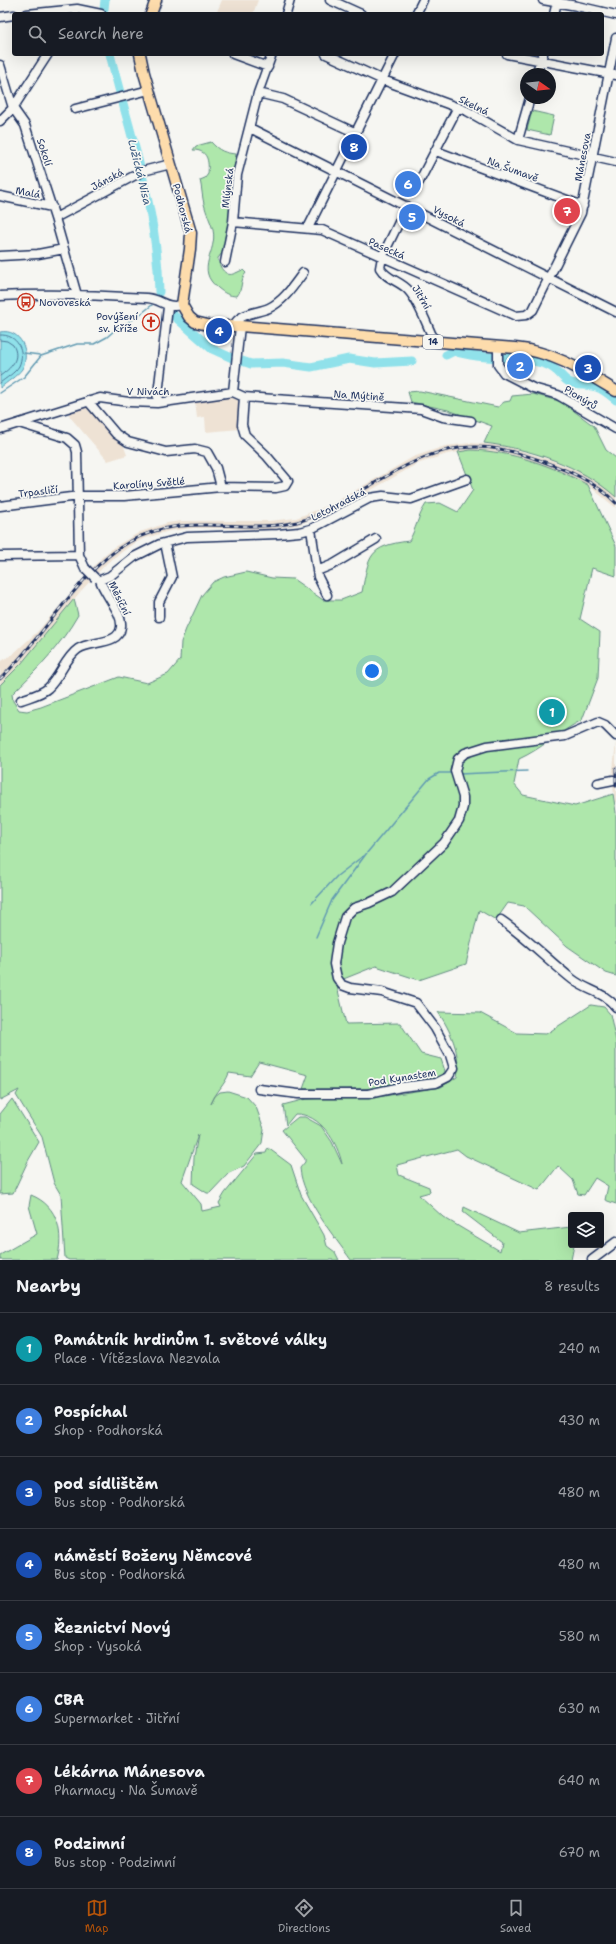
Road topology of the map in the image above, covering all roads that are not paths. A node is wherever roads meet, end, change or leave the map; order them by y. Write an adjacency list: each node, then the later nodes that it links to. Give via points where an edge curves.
1 (77, 0): 9 (street)
2 (156, 0): 10 (main road)
3 (290, 0): 11 (street)
4 (330, 0): 12 (street)
5 (423, 0): 13 (street)
6 (543, 0): 7 (street)
7 (557, 2): 8 (street); 14 (street)
8 (578, 3): 15 (street)
9 (75, 12)
10 (152, 12)
11 (287, 12)
12 (357, 12)
13 (417, 12)
14 (554, 12)
15 (616, 15)
16 (12, 16): 17 (street)
17 (0, 17)
18 (616, 38): 30 (street, Mánesova)
19 (47, 56): 36 (street)
20 (140, 56): 32 (main road, Podhorská)
21 (238, 56): 28 (street)
22 (271, 56): 28 (street, Mlýnská)
23 (330, 56): 31 (street, Skelná)
24 (394, 56): 31 (street)
25 (530, 56): 26 (street)
26 (542, 57): 29 (street); 30 (street)
27 (0, 65): 36 (street, Sokolí)
28 (268, 67): 33 (street, Mlýnská)
29 (538, 68)
30 (613, 74): 43 (street, Mánesova)
31 (383, 80): 35 (street, Skelná); 40 (street)
32 (149, 90): 37 (street); 45 (main road, Podhorská)
33 (258, 93): 39 (street, Mlýnská); 40 (street, via 283,99)
34 (528, 104): 41 (street)
35 (458, 107): 41 (street, Skelná); 42 (street)
36 (13, 108): 38 (street); 51 (street, Sokolí, via 25,125)
37 (75, 109)
38 (0, 121)
39 (250, 128): 46 (street, Vysoká); 53 (street, Mlýnská, via 237,175)
40 (356, 134): 46 (street)
41 (518, 140): 43 (street, Skelná)
42 (436, 151): 47 (street); 50 (street, Na Šumavě)
43 (592, 157): 44 (street, Skelná); 50 (street, Mánesova)
44 (616, 162)
45 (171, 164): 52 (street, Jánská, via 139,173); 63 (main road, Podhorská, via 191,233)
46 (337, 171): 49 (street, Vysoká); 54 (street)
47 (419, 182)
48 (0, 196): 51 (street, Malá)
49 (407, 206): 57 (street); 60 (street, Vysoká)
50 (583, 206): 60 (street, Mánesova)
51 (52, 207): 52 (street, Sokolí)
52 (55, 218): 55 (street, Sokolí)
53 (233, 222): 54 (street, Pasecká); 58 (street, Mlýnská)
54 (308, 228): 57 (street, Pasecká, via 322,230)
55 (64, 249): 56 (street, via 38,254); 61 (street, Sokolí)
56 (0, 256)
57 (382, 257): 66 (street, Pasecká, via 512,314); 68 (street, Jitřní, via 380,268 384,275 403,285 410,292)
58 (225, 262)
59 (304, 272): 67 (street, via 280,300 270,307 242,317 236,321)
60 (549, 278): 65 (street, Vysoká); 66 (street, Mánesova, via 533,310)
61 (78, 295): 62 (street); 64 (street, via 151,298)
62 (0, 296)
63 (182, 305): 64 (street); 67 (main road, 14, via 195,322 212,326)
64 (168, 306): 74 (street)
65 (616, 312)
66 (526, 315)
67 (237, 326): 68 (main road, 14); 71 (street)
68 (436, 342): 69 (main road, 14)
69 (497, 354): 70 (main road, 14, via 539,352 554,356); 78 (street, Pionýrů, via 499,368 504,373 533,388 558,395)
70 (616, 391)
71 (233, 392): 72 (street, Na Mýtině); 74 (street, V Nivách)
72 (244, 397): 75 (street, Na Mýtině, via 421,409 443,417); 80 (street, Karolíny Světlé, via 242,425 245,435 288,482 285,486 276,488)
73 (88, 401): 74 (street, V Nivách, via 100,398); 76 (street, V Nivách); 80 (street, via 116,434 128,442 166,452 195,449 207,452)
74 (157, 403)
75 (471, 421)
76 (19, 423): 77 (street, V Nivách); 81 (street, Měsíční, via 67,438 75,444)
77 (0, 429)
78 (616, 429)
79 (467, 479): 83 (street, Letohradská, via 411,499 383,496 370,498)
80 (222, 487): 81 (street, Karolíny Světlé, via 124,496)
81 (79, 496): 82 (street, Trpasličí); 86 (street, Měsíční)
82 (0, 506)
83 (311, 529): 85 (street, Letohradská, via 278,534 187,537); 88 (street, Letohradská)
84 (376, 539): 88 (street)
85 (165, 543): 89 (street, Letohradská, via 134,557 110,576); 91 (street, via 172,577 159,602)
86 (79, 554): 87 (street); 89 (street, Měsíční, bridge, via 85,568)
87 (0, 556)
88 (317, 571): 90 (street, Letohradská)
89 (97, 579): 92 (street, Měsíční, via 120,618 121,627 118,635 77,650 48,689)
90 (327, 595)
91 (159, 617)
92 (20, 700)
93 (616, 736): 98 (street, Pod Kynastem, via 598,722 565,736 487,746 465,753 458,759 454,771 463,796 463,807 459,821 444,843 392,892 354,908 345,917 334,964 337,978 342,985 350,988 382,992 416,1003 435,1028 450,1055 454,1068 448,1077 436,1083 368,1094 298,1094)
94 (613, 780): 95 (street)
95 (598, 783)
96 (501, 920): 97 (street, via 573,980 597,991)
97 (616, 1007)
98 (259, 1089)
99 (616, 1242): 100 (street)
100 (592, 1260)

